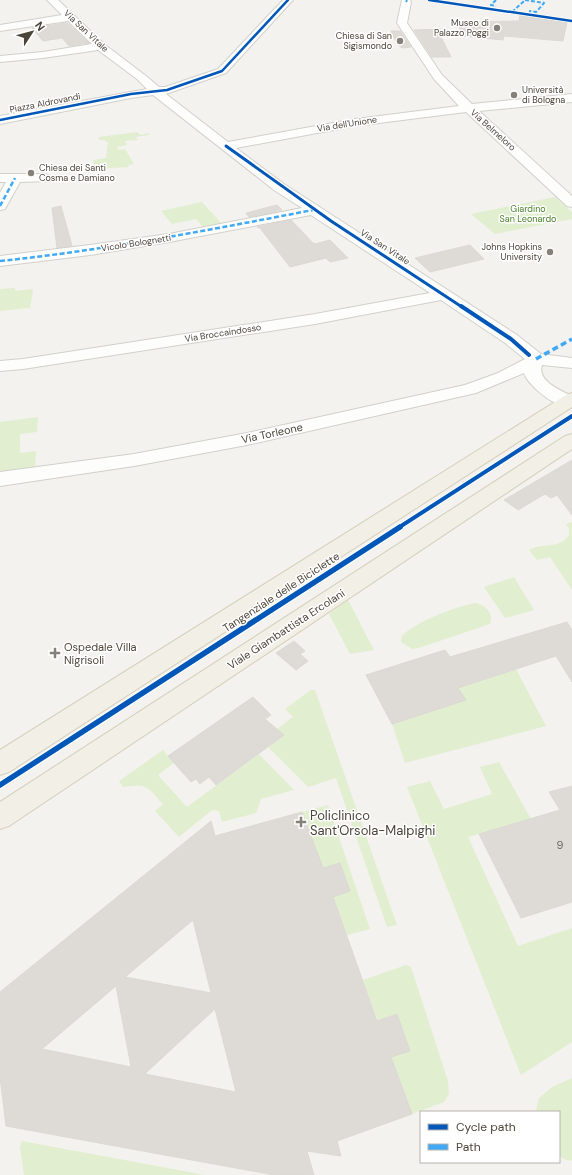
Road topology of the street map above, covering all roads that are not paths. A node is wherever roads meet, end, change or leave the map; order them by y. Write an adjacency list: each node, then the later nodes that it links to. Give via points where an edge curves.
1 (52, 0): 4 (street, Via San Vitale)
2 (288, 0): 9 (street, Piazza Aldrovandi, via 225,69 186,85)
3 (406, 2): 12 (street, Via Belmeloro, via 402,23 438,77)
4 (71, 17): 5 (street); 6 (street, Via San Vitale)
5 (2, 32)
6 (100, 46): 7 (street, via 20,53); 8 (street, Via San Vitale)
7 (0, 59)
8 (143, 79): 9 (street, Via San Vitale); 11 (street, Piazza Aldrovandi)
9 (158, 92): 11 (street, Piazza Aldrovandi); 15 (street, Via San Vitale)
10 (572, 98): 12 (street, Via dell'Unione)
11 (90, 99): 13 (street, Piazza Aldrovandi); 14 (street, Piazza Aldrovandi)
12 (469, 108): 15 (street, Via dell'Unione, via 350,123); 19 (street, Via Belmeloro)
13 (0, 113)
14 (0, 120)
15 (226, 146): 21 (street, Via San Vitale)
16 (0, 178): 17 (street)
17 (15, 178): 18 (street); 20 (street)
18 (43, 178)
19 (572, 203)
20 (0, 206)
21 (313, 210): 22 (street, Vicolo Bolognetti, via 176,237); 23 (street, Via San Vitale)
22 (0, 261)
23 (445, 295): 24 (street, Via San Vitale); 26 (street, Via Broccaindosso, via 315,319)
24 (542, 360): 25 (street); 27 (street, Via San Vitale); 28 (street, via 532,369 534,377 544,387); 30 (street, Via Torleone, via 470,390 316,424 134,460)
25 (572, 363)
26 (0, 366)
27 (572, 370)
28 (571, 401): 31 (main road)
29 (572, 440): 32 (main road, Viale Giambattista Ercolani)
30 (0, 479)
31 (0, 764)
32 (0, 817)

